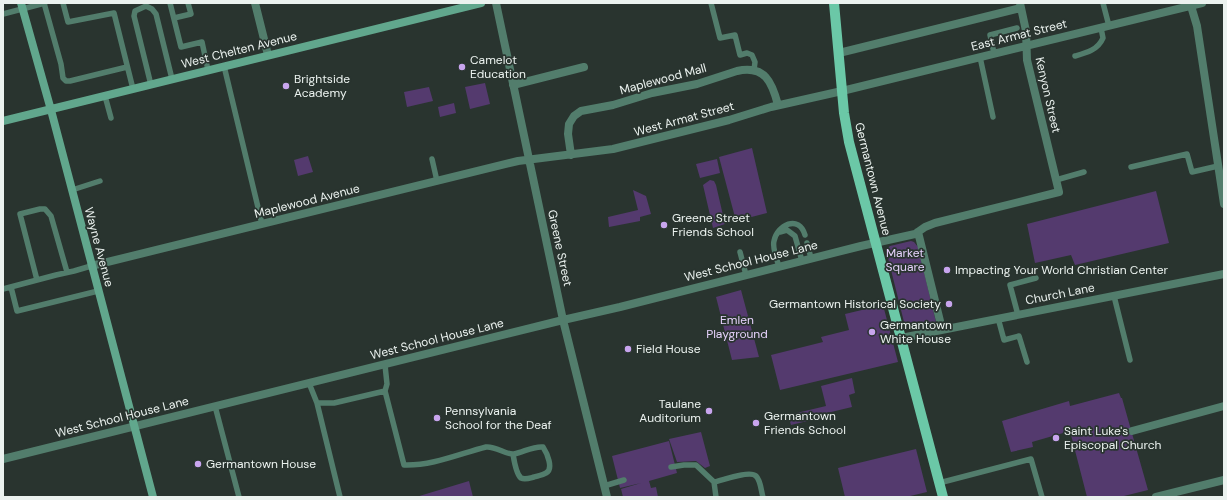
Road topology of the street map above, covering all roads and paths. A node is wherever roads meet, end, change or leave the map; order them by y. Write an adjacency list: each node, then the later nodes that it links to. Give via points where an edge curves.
1 (45, 3): 14 (lane); 27 (lane, via 63,78 66,81)
2 (63, 3): 27 (lane, via 68,22 114,13)
3 (170, 3): 17 (lane)
4 (188, 3): 17 (lane, via 190,14)
5 (255, 3): 23 (street)
6 (482, 3): 23 (main road, West Chelten Avenue)
7 (496, 3): 33 (street, Greene Street)
8 (711, 3): 30 (lane, via 720,38 735,35 740,55 752,55 755,62)
9 (834, 3): 21 (main road, Germantown Avenue)
10 (1103, 3): 18 (lane)
11 (1202, 3): 15 (street, East Armat Street)
12 (146, 5): 31 (lane, via 156,14); 32 (lane, via 136,11 134,16)
13 (1020, 5): 20 (street, Kenyon Street, via 1026,31); 21 (street)
14 (21, 6): 16 (lane); 38 (main road, Wayne Avenue)
15 (1192, 6): 18 (street, East Armat Street); 45 (street)
16 (3, 14)
17 (174, 18): 29 (lane, via 181,47 202,42)
18 (1105, 27): 20 (street, East Armat Street); 24 (lane, via 1103,38 1091,52)
19 (1017, 28): 22 (lane, via 990,35)
20 (1026, 45): 22 (street, East Armat Street); 48 (street, Kenyon Street, via 1027,60)
21 (839, 53): 35 (main road, Germantown Avenue)
22 (994, 53): 25 (street, East Armat Street)
23 (268, 56): 26 (main road, West Chelten Avenue)
24 (1075, 56)
25 (980, 57): 35 (street, East Armat Street); 39 (lane)
26 (224, 66): 29 (main road, West Chelten Avenue); 54 (lane)
27 (127, 67): 34 (lane)
28 (584, 67): 33 (street)
29 (208, 70): 31 (main road, West Chelten Avenue)
30 (754, 70): 37 (street, via 770,80); 42 (street, Maplewood Mall, via 737,71 697,84 652,92 613,105 581,111 569,124)
31 (172, 79): 32 (main road, West Chelten Avenue)
32 (151, 85): 34 (main road, West Chelten Avenue)
33 (513, 85): 44 (street, Greene Street)
34 (133, 89): 36 (main road, West Chelten Avenue)
35 (842, 91): 37 (street, West Armat Street); 59 (main road, Germantown Avenue, via 849,142)
36 (106, 96): 38 (main road, West Chelten Avenue); 40 (lane)
37 (778, 105): 42 (street, West Armat Street, via 613,149)
38 (51, 110): 41 (main road, West Chelten Avenue); 51 (main road, Wayne Avenue)
39 (993, 116)
40 (111, 118)
41 (3, 121)
42 (571, 155): 44 (street, West Armat Street)
43 (432, 159): 50 (lane)
44 (529, 159): 50 (street, Maplewood Avenue); 76 (street, Greene Street)
45 (1218, 166): 46 (lane, via 1192,172 1187,154); 53 (street)
46 (1131, 167)
47 (1084, 172): 48 (lane)
48 (1056, 180): 52 (street, Kenyon Street)
49 (100, 181): 51 (lane)
50 (437, 181): 54 (street, Maplewood Avenue)
51 (72, 190): 63 (main road, Wayne Avenue)
52 (1059, 192): 55 (street, West School House Lane, via 935,223)
53 (1224, 204)
54 (262, 224): 63 (street, Maplewood Avenue)
55 (918, 232): 59 (street, West School House Lane); 77 (street)
56 (778, 233): 57 (lane, via 786,225 796,223); 62 (lane, via 787,230 795,236); 64 (lane, via 773,244)
57 (805, 235)
58 (807, 243): 61 (lane)
59 (876, 243): 61 (street, West School House Lane); 78 (main road, Germantown Avenue)
60 (740, 252): 67 (lane)
61 (811, 258): 62 (street, West School House Lane)
62 (802, 261): 64 (street, West School House Lane)
63 (91, 266): 65 (lane); 72 (main road, Wayne Avenue)
64 (778, 266): 67 (street, West School House Lane)
65 (67, 272): 69 (lane); 69 (lane, via 51,216 45,209 40,208 20,214)
66 (1224, 274): 73 (street, Church Lane)
67 (746, 275): 76 (street, West School House Lane)
68 (1036, 278): 74 (lane, via 1010,285)
69 (37, 280): 70 (lane)
70 (11, 287): 71 (lane); 72 (lane, via 17,311)
71 (3, 289)
72 (98, 291): 87 (main road, Wayne Avenue)
73 (1114, 296): 74 (street, Church Lane); 79 (lane)
74 (1018, 314): 75 (street, Church Lane)
75 (998, 318): 77 (street, Church Lane); 80 (lane, via 1004,340 1019,336)
76 (563, 320): 81 (street, West School House Lane); 96 (street, Greene Street)
77 (942, 329): 78 (street, Church Lane)
78 (901, 338): 95 (main road, Germantown Avenue)
79 (1130, 360)
80 (1027, 362)
81 (385, 365): 82 (street, West School House Lane); 83 (lane)
82 (309, 383): 84 (lane); 85 (street, West School House Lane)
83 (385, 391): 84 (lane, via 334,404); 89 (lane, via 404,465 428,463 490,447)
84 (317, 403): 99 (lane)
85 (215, 406): 87 (street, West School House Lane); 98 (lane)
86 (1224, 406): 88 (street)
87 (134, 427): 90 (street, West School House Lane); 97 (main road, Wayne Avenue)
88 (1132, 431)
89 (512, 454): 89 (lane, via 518,475 522,478 546,474 549,471 550,466 543,447)
90 (3, 459)
91 (672, 468): 94 (lane, via 696,465)
92 (624, 480): 96 (lane)
93 (1224, 480): 105 (street)
94 (714, 482): 101 (lane); 102 (lane, via 752,474 757,478)
95 (939, 483): 103 (main road, Germantown Avenue); 104 (lane, via 1031,459)
96 (604, 486): 100 (street, Greene Street)
97 (153, 497)
98 (239, 497)
99 (340, 497)
100 (607, 497)
101 (716, 497)
102 (763, 497)
103 (943, 497)
104 (1041, 497)
105 (1156, 497)

